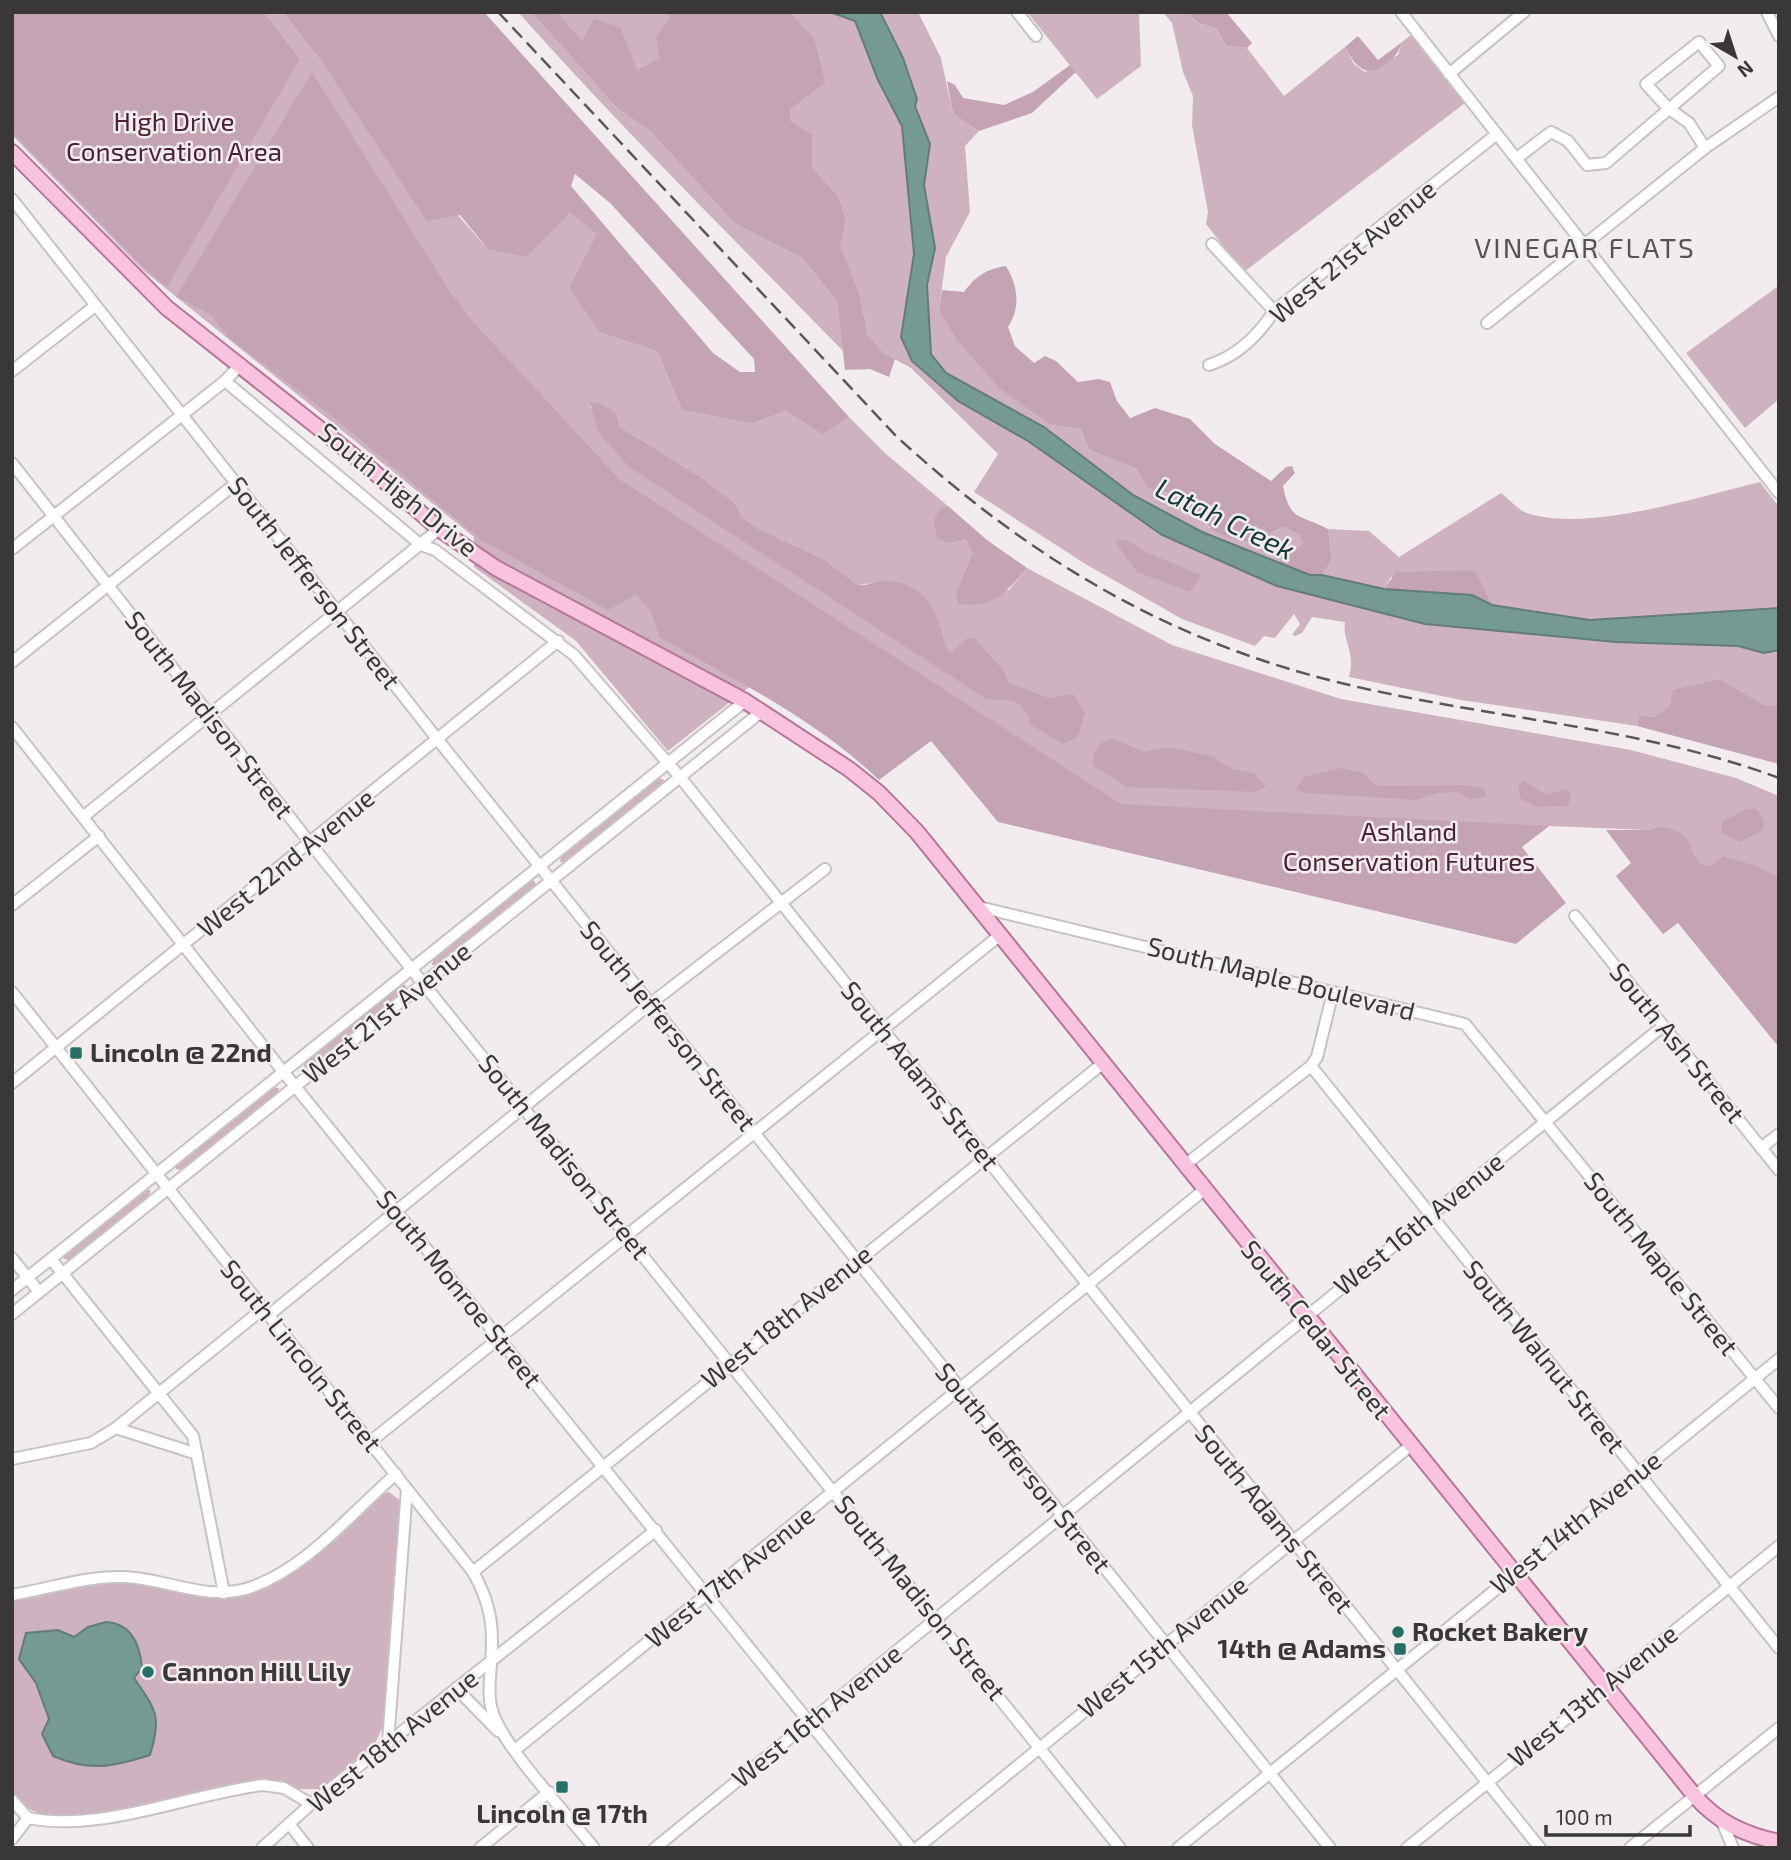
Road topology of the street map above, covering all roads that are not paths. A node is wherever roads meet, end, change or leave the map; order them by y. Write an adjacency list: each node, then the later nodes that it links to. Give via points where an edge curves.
1 (1017, 12): 5 (street)
2 (1401, 12): 7 (street)
3 (1524, 12): 7 (street)
4 (1767, 12): 6 (street)
5 (1036, 36)
6 (1779, 36)
7 (1449, 74): 10 (street)
8 (1779, 97): 11 (street)
9 (1668, 108): 9 (street, via 1719,66 1699,41 1646,84); 11 (street, via 1689,123); 13 (street, via 1606,163 1587,164 1568,141 1551,132)
10 (1497, 134): 13 (street); 18 (street, West 21st Avenue)
11 (1705, 148): 16 (street)
12 (12, 152): 20 (main road, South High Drive, via 167,308)
13 (1517, 159): 16 (street)
14 (12, 199): 17 (street, South Jefferson Street)
15 (1212, 244): 18 (street)
16 (1585, 246): 19 (street); 27 (street)
17 (95, 306): 22 (street); 24 (street, South Jefferson Street)
18 (1274, 311): 21 (street, West 21st Avenue, via 1230,358)
19 (1487, 323)
20 (241, 363): 23 (street); 29 (main road, South High Drive)
21 (1209, 365)
22 (12, 371)
23 (225, 381): 24 (street); 30 (street, South Adams Street)
24 (182, 414): 26 (street, South Jefferson Street); 28 (street)
25 (12, 463): 28 (street, South Madison Street)
26 (235, 484): 32 (street); 33 (street, South Jefferson Street)
27 (1779, 493)
28 (53, 516): 31 (street); 32 (street, South Madison Street)
29 (439, 529): 30 (street); 36 (main road, South High Drive, via 496,568)
30 (421, 545): 33 (street); 34 (street, South Adams Street, via 435,550)
31 (12, 549)
32 (107, 586): 35 (street); 38 (street, South Madison Street)
33 (337, 613): 38 (street); 40 (street, South Jefferson Street)
34 (558, 641): 40 (street, West 22nd Avenue); 41 (street, South Adams Street)
35 (12, 662)
36 (745, 701): 37 (main road, South High Drive); 41 (street, West 21st Avenue)
37 (761, 712): 42 (street, West 21st Avenue); 43 (main road, South High Drive, via 849,769)
38 (210, 715): 44 (street); 46 (street, South Madison Street)
39 (12, 727): 44 (street, South Monroe Street)
40 (438, 740): 46 (street, West 22nd Avenue); 47 (street, South Jefferson Street)
41 (667, 762): 42 (street, South Adams Street); 47 (street, West 21st Avenue)
42 (680, 777): 49 (street, West 21st Avenue); 50 (street, South Adams Street)
43 (898, 811): 52 (main road, South Cedar Street)
44 (83, 817): 45 (street, South Monroe Street)
45 (99, 836): 51 (street); 55 (street, South Monroe Street)
46 (310, 843): 55 (street, West 22nd Avenue); 56 (street, South Madison Street)
47 (539, 865): 49 (street, South Jefferson Street); 56 (street, West 21st Avenue)
48 (825, 869): 50 (street)
49 (551, 880): 57 (street, West 21st Avenue); 60 (street, South Jefferson Street)
50 (780, 901): 60 (street); 62 (street, South Adams Street)
51 (12, 905)
52 (975, 906): 54 (main road, South Cedar Street); 59 (street, South Maple Boulevard)
53 (1575, 916): 61 (street, South Ash Street)
54 (999, 936): 62 (street); 64 (main road, South Cedar Street)
55 (183, 946): 63 (street, West 22nd Avenue); 66 (street, South Monroe Street)
56 (412, 967): 57 (street, South Madison Street); 66 (street, West 21st Avenue)
57 (424, 983): 68 (street, West 21st Avenue); 69 (street, South Madison Street)
58 (12, 992): 63 (street, South Lincoln Street)
59 (1333, 992): 65 (street); 70 (street, South Maple Boulevard, via 1465,1024)
60 (650, 1004): 69 (street); 71 (street, South Jefferson Street)
61 (1663, 1026): 70 (street, West 16th Avenue); 73 (street, South Ash Street)
62 (882, 1030): 71 (street); 74 (street, South Adams Street)
63 (56, 1048): 67 (street, West 22nd Avenue); 77 (street, South Lincoln Street)
64 (1102, 1064): 74 (street, West 18th Avenue); 75 (main road, South Cedar Street)
65 (1311, 1066): 75 (street); 81 (street, South Walnut Street)
66 (283, 1071): 68 (street, South Monroe Street); 77 (street, West 21st Avenue)
67 (12, 1083)
68 (296, 1086): 78 (street, West 21st Avenue); 80 (street, South Monroe Street)
69 (523, 1108): 80 (street); 82 (street, South Madison Street)
70 (1544, 1121): 81 (street, West 16th Avenue); 97 (street, South Maple Street)
71 (754, 1133): 82 (street); 85 (street, South Jefferson Street)
72 (1779, 1134): 73 (street)
73 (1761, 1148): 76 (street, South Ash Street)
74 (985, 1156): 85 (street, West 18th Avenue); 88 (street, South Adams Street)
75 (1185, 1166): 79 (main road, South Cedar Street)
76 (1779, 1171)
77 (155, 1174): 78 (street, South Lincoln Street); 84 (street, West 21st Avenue)
78 (167, 1189): 86 (street, West 21st Avenue); 91 (street, South Lincoln Street)
79 (1204, 1190): 88 (street, West 17th Avenue); 93 (main road, South Cedar Street)
80 (395, 1210): 91 (street); 94 (street, South Monroe Street)
81 (1429, 1215): 93 (street, West 16th Avenue); 108 (street, South Walnut Street)
82 (629, 1236): 94 (street); 96 (street, South Madison Street)
83 (12, 1258): 87 (street)
84 (51, 1259): 86 (street); 87 (street, West 21st Avenue)
85 (856, 1261): 96 (street, West 18th Avenue); 98 (street, South Jefferson Street)
86 (62, 1273): 90 (street, West 21st Avenue); 99 (street)
87 (28, 1278): 89 (street, West 21st Avenue); 90 (street)
88 (1087, 1284): 98 (street, West 17th Avenue); 101 (street, South Adams Street)
89 (12, 1290)
90 (39, 1292): 92 (street, West 21st Avenue)
91 (267, 1311): 99 (street); 103 (street, South Lincoln Street)
92 (12, 1314)
93 (1306, 1317): 101 (street, West 16th Avenue); 104 (main road, South Cedar Street)
94 (499, 1339): 103 (street); 107 (street, South Monroe Street)
95 (1779, 1359): 97 (street, West 14th Avenue)
96 (731, 1362): 107 (street, West 18th Avenue); 111 (street, South Madison Street)
97 (1755, 1379): 100 (street, South Maple Street); 108 (street, West 14th Avenue)
98 (959, 1389): 111 (street, West 17th Avenue); 112 (street, South Jefferson Street)
99 (159, 1393): 102 (street); 105 (street, via 193,1436)
100 (1779, 1408)
101 (1188, 1412): 112 (street, West 16th Avenue); 114 (street, South Adams Street)
102 (116, 1428): 105 (street); 106 (street, via 91,1443)
103 (370, 1442): 109 (street, South Lincoln Street)
104 (1410, 1447): 114 (street, West 15th Avenue); 117 (main road, South Cedar Street)
105 (197, 1454): 119 (street)
106 (12, 1459)
107 (603, 1465): 113 (street, South Monroe Street); 116 (street, West 18th Avenue)
108 (1638, 1473): 117 (street, West 14th Avenue); 118 (street, South Walnut Street)
109 (396, 1474): 110 (street, South Lincoln Street); 119 (street, via 297,1562 256,1585)
110 (407, 1489): 116 (street, South Lincoln Street); 131 (street)
111 (835, 1492): 121 (street, West 17th Avenue); 122 (street, South Madison Street)
112 (1061, 1516): 122 (street, West 16th Avenue); 123 (street, South Jefferson Street)
113 (656, 1530): 121 (street, South Monroe Street); 125 (street, West 18th Avenue)
114 (1293, 1542): 123 (street, West 15th Avenue); 126 (street, South Adams Street)
115 (1779, 1546): 118 (street, West 13th Avenue)
116 (473, 1572): 125 (street, South Lincoln Street, via 488,1598)
117 (1513, 1574): 126 (street, West 14th Avenue); 127 (main road, South Cedar Street)
118 (1729, 1585): 124 (street, South Walnut Street); 127 (street, West 13th Avenue)
119 (224, 1593): 120 (street, via 119,1577)
120 (12, 1595)
121 (708, 1595): 129 (street, South Monroe Street); 133 (street, West 17th Avenue)
122 (937, 1618): 129 (street, West 16th Avenue); 132 (street, South Madison Street)
123 (1166, 1643): 132 (street, West 15th Avenue); 134 (street, South Jefferson Street)
124 (1779, 1648)
125 (492, 1662): 128 (street, West 18th Avenue); 133 (street, South Lincoln Street, via 488,1691 494,1717)
126 (1396, 1668): 134 (street, West 14th Avenue); 135 (street, South Adams Street)
127 (1605, 1686): 135 (street, West 13th Avenue); 137 (main road, South Cedar Street)
128 (456, 1688): 131 (street, West 18th Avenue); 133 (street, South Lincoln Street)
129 (809, 1723): 149 (street, West 16th Avenue); 150 (street, South Monroe Street)
130 (1779, 1728): 137 (street)
131 (388, 1742): 139 (street, West 18th Avenue)
132 (1041, 1748): 151 (street, West 15th Avenue); 152 (street, South Madison Street)
133 (515, 1750): 136 (street, South Lincoln Street)
134 (1270, 1772): 153 (street, West 14th Avenue); 154 (street, South Jefferson Street)
135 (1487, 1782): 155 (street, West 13th Avenue); 156 (street, South Adams Street)
136 (549, 1792): 147 (street); 148 (street, South Lincoln Street)
137 (1694, 1795): 141 (main road, South Cedar Street); 157 (street)
138 (12, 1800): 140 (street)
139 (311, 1804): 140 (street, via 284,1788 263,1785 93,1820); 142 (street, West 18th Avenue)
140 (28, 1818): 143 (street)
141 (1721, 1819): 144 (main road, via 1736,1830); 158 (street, South Cedar Street)
142 (290, 1825): 145 (street, West 18th Avenue); 146 (street)
143 (12, 1839)
144 (1779, 1842)
145 (262, 1848)
146 (308, 1848)
147 (480, 1848)
148 (594, 1848)
149 (655, 1848)
150 (911, 1848)
151 (917, 1848)
152 (1120, 1848)
153 (1178, 1848)
154 (1330, 1848)
155 (1407, 1848)
156 (1540, 1848)
157 (1629, 1848)
158 (1733, 1848)

